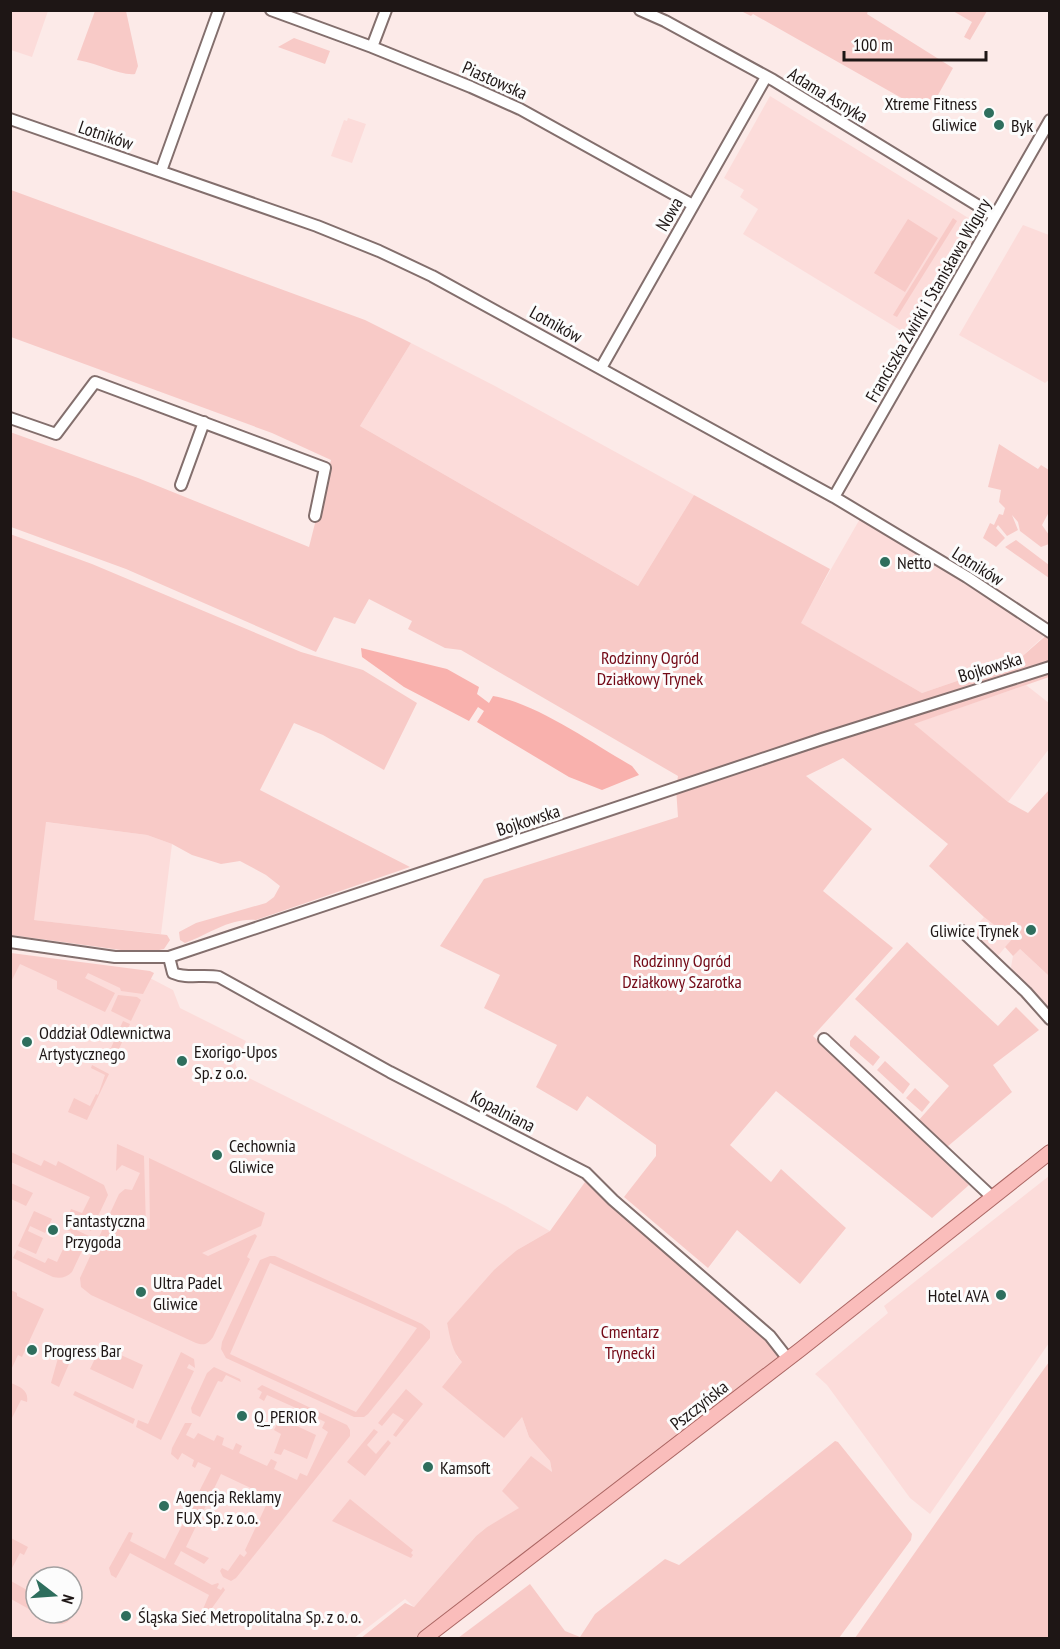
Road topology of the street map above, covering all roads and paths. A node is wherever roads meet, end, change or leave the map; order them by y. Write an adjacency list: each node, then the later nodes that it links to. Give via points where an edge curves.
1 (219, 10): 11 (street)
2 (271, 10): 7 (street, Piastowska)
3 (386, 10): 7 (street)
4 (640, 10): 6 (street, Adama Asnyka)
5 (671, 10): 6 (street)
6 (665, 21): 8 (street, Adama Asnyka)
7 (372, 47): 12 (street, Piastowska, via 520,109)
8 (766, 77): 12 (street, Nowa); 13 (street, Adama Asnyka)
9 (10, 119): 11 (street, Lotników)
10 (1050, 120): 13 (street, Franciszka Żwirki i Stanisława Wigury)
11 (161, 171): 14 (street, Lotników, via 379,251)
12 (693, 205): 14 (street, Nowa)
13 (995, 216): 18 (street, Franciszka Żwirki i Stanisława Wigury)
14 (601, 368): 18 (street, Lotników)
15 (10, 418): 16 (street, via 56,434 95,382)
16 (204, 422): 17 (street); 19 (street, via 325,468)
17 (181, 485)
18 (834, 496): 20 (street, Lotników)
19 (315, 516)
20 (1050, 632)
21 (1050, 667): 24 (street, Bojkowska, via 958,694)
22 (962, 931): 25 (street)
23 (10, 942): 24 (street, Bojkowska, via 115,957)
24 (169, 957): 29 (street, Kopalniana, via 173,973 219,977 586,1173 770,1336)
25 (1050, 1019)
26 (824, 1039): 28 (street)
27 (1050, 1152): 28 (main road, Pszczyńska)
28 (992, 1197): 29 (main road, Pszczyńska)
29 (788, 1359): 30 (main road, Pszczyńska)
30 (424, 1638)

